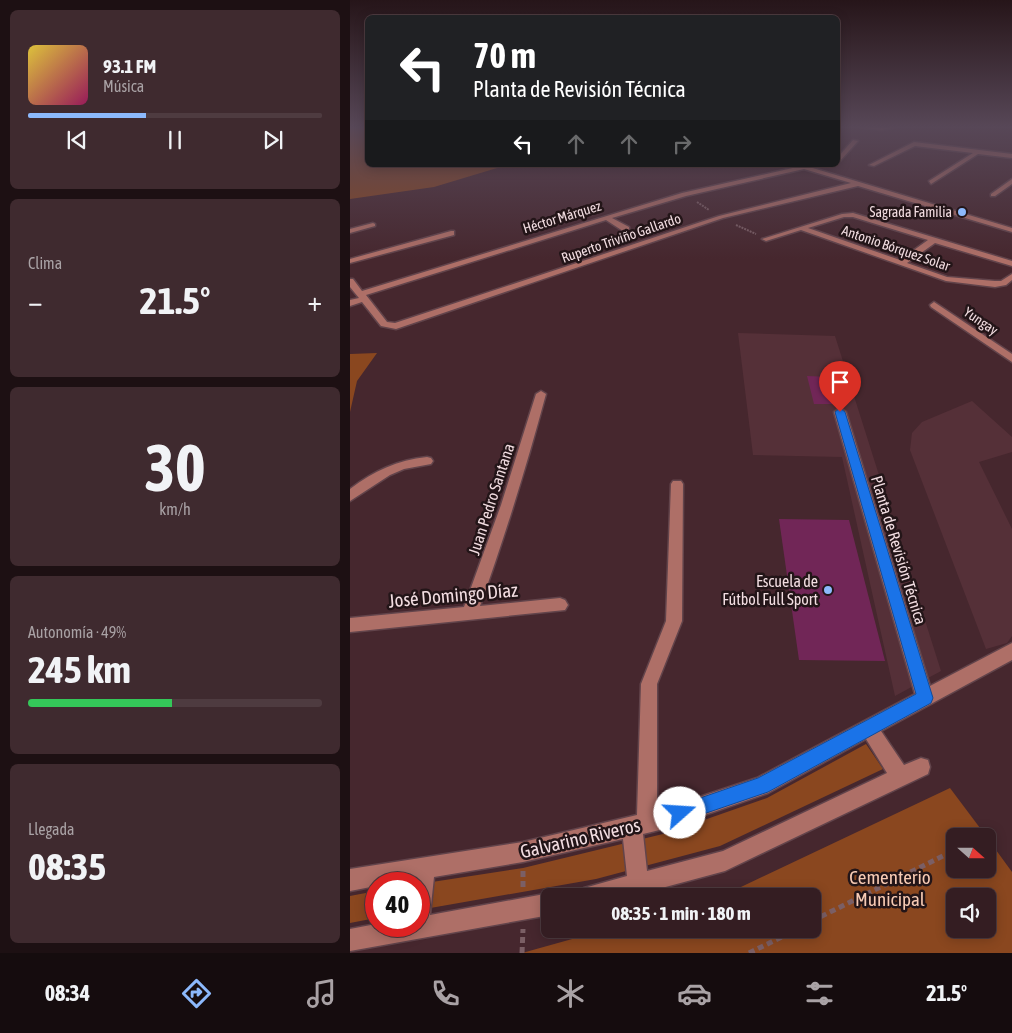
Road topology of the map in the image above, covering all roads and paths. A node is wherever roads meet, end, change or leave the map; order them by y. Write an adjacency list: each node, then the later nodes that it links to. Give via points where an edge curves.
1 (781, 170): 8 (street, Héctor Márquez, via 684,194)
2 (820, 170): 6 (street)
3 (948, 170): 4 (street)
4 (930, 182)
5 (1012, 182): 7 (street)
6 (857, 184): 12 (street); 22 (street, Ruperto Triviño Gallardo, via 721,217 396,326 384,324)
7 (993, 195)
8 (607, 218): 11 (street); 22 (street, Héctor Márquez)
9 (373, 225): 13 (street)
10 (801, 228): 15 (street); 16 (street, via 853,215); 18 (street, Antonio Bórquez Solar)
11 (626, 229)
12 (1012, 230)
13 (350, 231)
14 (451, 233): 17 (street)
15 (766, 239)
16 (935, 239): 18 (street); 19 (street)
17 (350, 261)
18 (901, 263): 20 (street, Antonio Bórquez Solar, via 958,281 995,284 1003,283)
19 (1012, 264)
20 (1012, 276)
21 (350, 281): 22 (street)
22 (362, 296): 23 (street, Héctor Márquez)
23 (350, 303)
24 (934, 305): 25 (street, Yungay)
25 (1012, 359)
26 (541, 394): 32 (street, Juan Pedro Santana, via 492,556)
27 (840, 412): 35 (street, Planta de Revisión Técnica)
28 (427, 461): 30 (street, via 405,462 386,469)
29 (677, 484): 39 (street, via 674,621 654,663 649,684)
30 (350, 496)
31 (560, 605): 32 (street, José Domingo Díaz)
32 (470, 614): 33 (street, José Domingo Díaz)
33 (350, 625)
34 (1012, 651): 35 (street, Galvarino Riveros)
35 (925, 698): 36 (street, Galvarino Riveros)
36 (868, 728): 38 (street); 39 (street, Galvarino Riveros, via 762,786)
37 (921, 767): 38 (street)
38 (901, 777): 44 (street, via 725,861)
39 (639, 825): 41 (street, Galvarino Riveros, via 523,852); 44 (street)
40 (946, 854): 47 (path)
41 (425, 867): 42 (street); 43 (street, Galvarino Riveros)
42 (424, 872)
43 (350, 880)
44 (638, 884): 45 (street)
45 (623, 888)
46 (541, 905): 48 (street)
47 (821, 917)
48 (430, 921)
49 (365, 936): 51 (street)
50 (780, 938): 52 (path)
51 (350, 940)
52 (749, 953)

